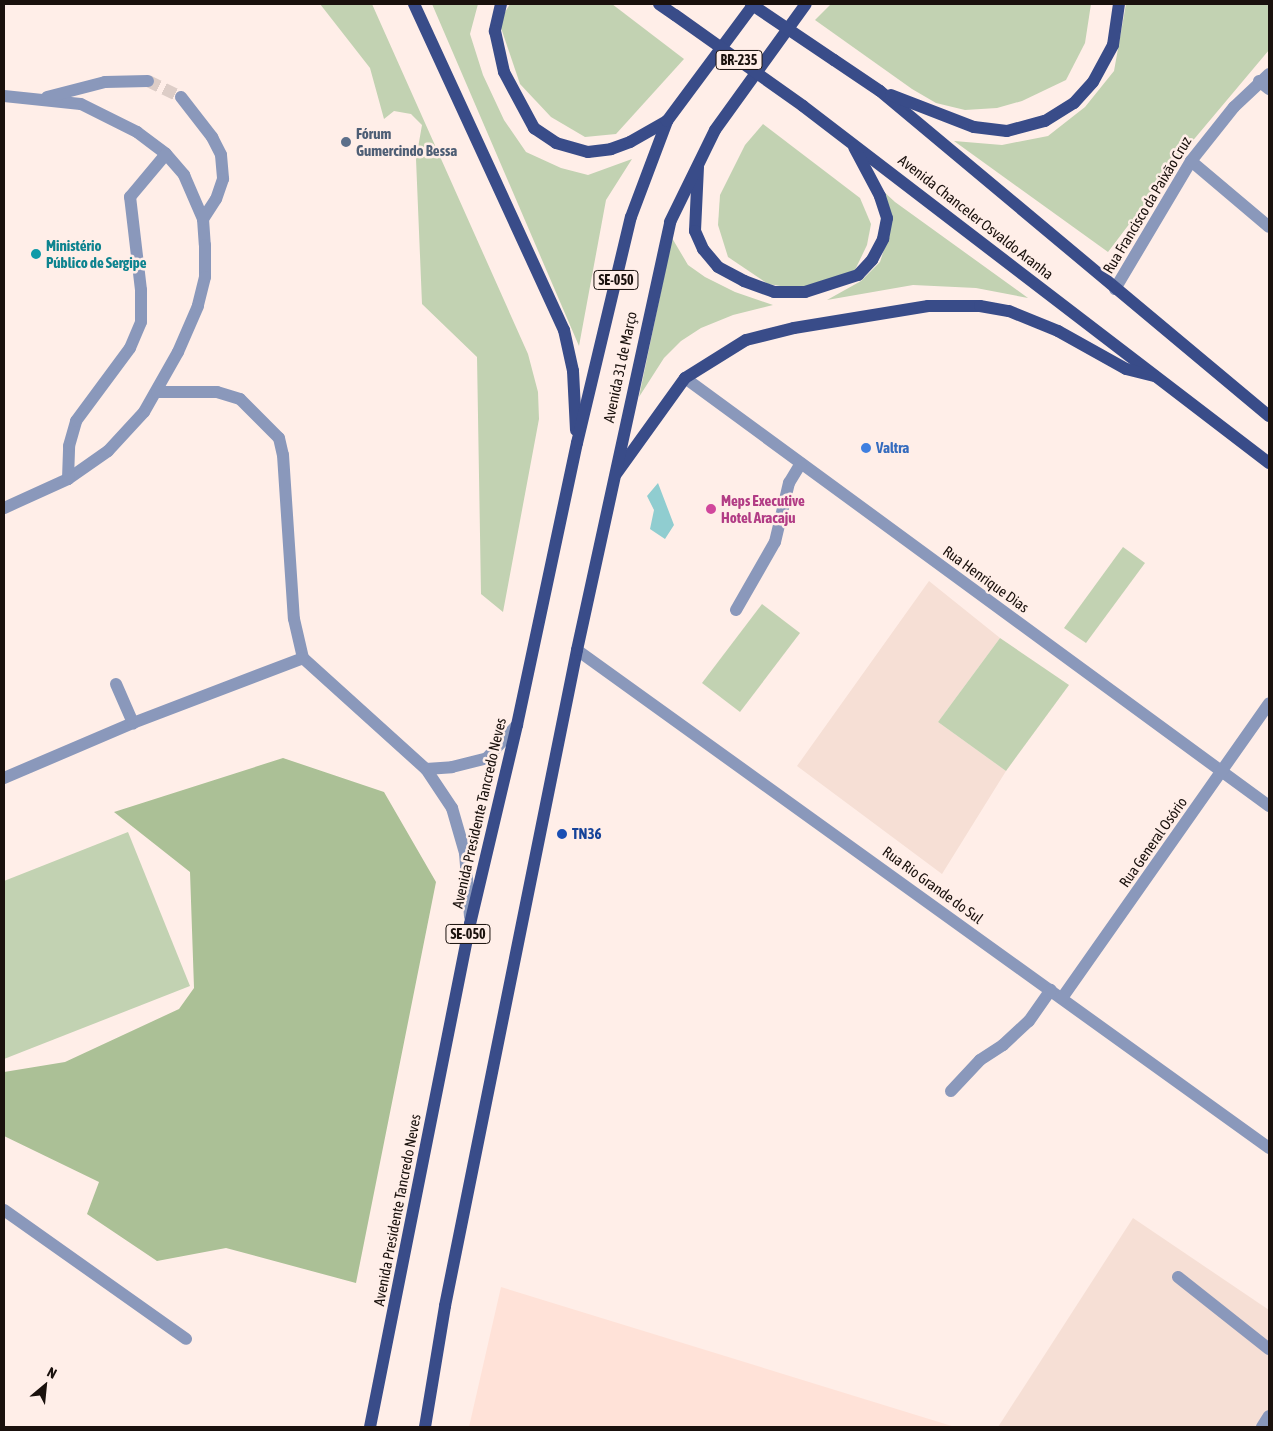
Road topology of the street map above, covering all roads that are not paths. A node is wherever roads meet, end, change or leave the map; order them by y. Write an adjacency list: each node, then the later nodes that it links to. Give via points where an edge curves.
1 (414, 4): 25 (main road, via 564,330 573,371)
2 (501, 4): 13 (main road, via 495,31 504,72 534,128 556,143 588,152 630,142)
3 (659, 4): 14 (main road, Avenida Chanceler Osvaldo Aranha / BR-235, bridge)
4 (753, 4): 9 (main road, bridge); 13 (main road, Avenida 31 de Março / SE-050)
5 (806, 4): 16 (main road, Avenida 31 de Março / SE-050)
6 (1119, 4): 9 (main road, via 1113,45 1093,82 1074,103 1045,121 1007,131 974,127)
7 (148, 81): 12 (street, via 106,82)
8 (1266, 82): 17 (street, Rua Francisco da Paixão Cruz)
9 (880, 91): 20 (main road)
10 (4, 96): 12 (street)
11 (181, 97): 18 (street, via 212,137 222,156 223,180)
12 (45, 98): 15 (street, via 81,104 112,117)
13 (667, 121): 25 (main road, Avenida 31 de Março / SE-050, via 631,217)
14 (850, 140): 16 (main road, via 880,196 887,218 883,239 872,260 858,275 833,286 805,292 774,292 744,281 718,267 703,249 695,231); 21 (main road, Avenida Chanceler Osvaldo Aranha / BR-235)
15 (166, 154): 18 (street, via 184,176); 29 (street, via 130,197 141,290 141,322 130,348 76,422 69,446)
16 (698, 160): 28 (main road, Avenida 31 de Março / SE-050, via 668,231)
17 (1191, 161): 19 (street); 20 (street, Rua Francisco da Paixão Cruz)
18 (203, 219): 23 (street, via 205,277 198,306)
19 (1269, 227)
20 (1115, 288): 24 (main road)
21 (1155, 376): 22 (main road, via 1126,369 1058,332 1008,311 955,304 794,328 746,340); 27 (main road, Avenida Chanceler Osvaldo Aranha / BR-235)
22 (684, 378): 26 (street, Rua Henrique Dias); 28 (main road)
23 (157, 392): 29 (street, via 108,451); 33 (street, via 217,392 240,399 278,438 283,455 294,619)
24 (1269, 416)
25 (577, 443): 37 (main road, Avenida Presidente Tancredo Neves / SE-050)
26 (801, 463): 31 (street, via 790,483 776,542); 39 (street, Rua Henrique Dias)
27 (1269, 463)
28 (613, 478): 32 (main road, SE-050)
29 (68, 479): 30 (street)
30 (4, 508)
31 (736, 610)
32 (577, 650): 43 (street, Rua Rio Grande do Sul); 53 (main road, SE-050, via 445,1306)
33 (303, 658): 36 (street); 38 (street)
34 (116, 684): 36 (street)
35 (1269, 704): 39 (street, Rua General Osório)
36 (133, 723): 40 (street)
37 (517, 726): 38 (street, via 487,758 452,767); 42 (main road, Avenida Presidente Tancredo Neves / SE-050)
38 (426, 769): 42 (street, via 452,808 460,829 467,869)
39 (1223, 772): 41 (street, Rua Henrique Dias); 44 (street, Rua General Osório)
40 (4, 778)
41 (1269, 806)
42 (470, 924): 52 (main road, Avenida Presidente Tancredo Neves / SE-050)
43 (1051, 990): 44 (street, Rua Rio Grande do Sul); 45 (street, via 1029,1021 1003,1045 980,1060)
44 (1062, 998): 46 (street, Rua Rio Grande do Sul)
45 (951, 1091)
46 (1269, 1148)
47 (4, 1210): 49 (street)
48 (1178, 1277): 50 (street)
49 (186, 1339)
50 (1269, 1349)
51 (1269, 1416): 54 (street)
52 (370, 1427)
53 (425, 1427)
54 (1262, 1427)

